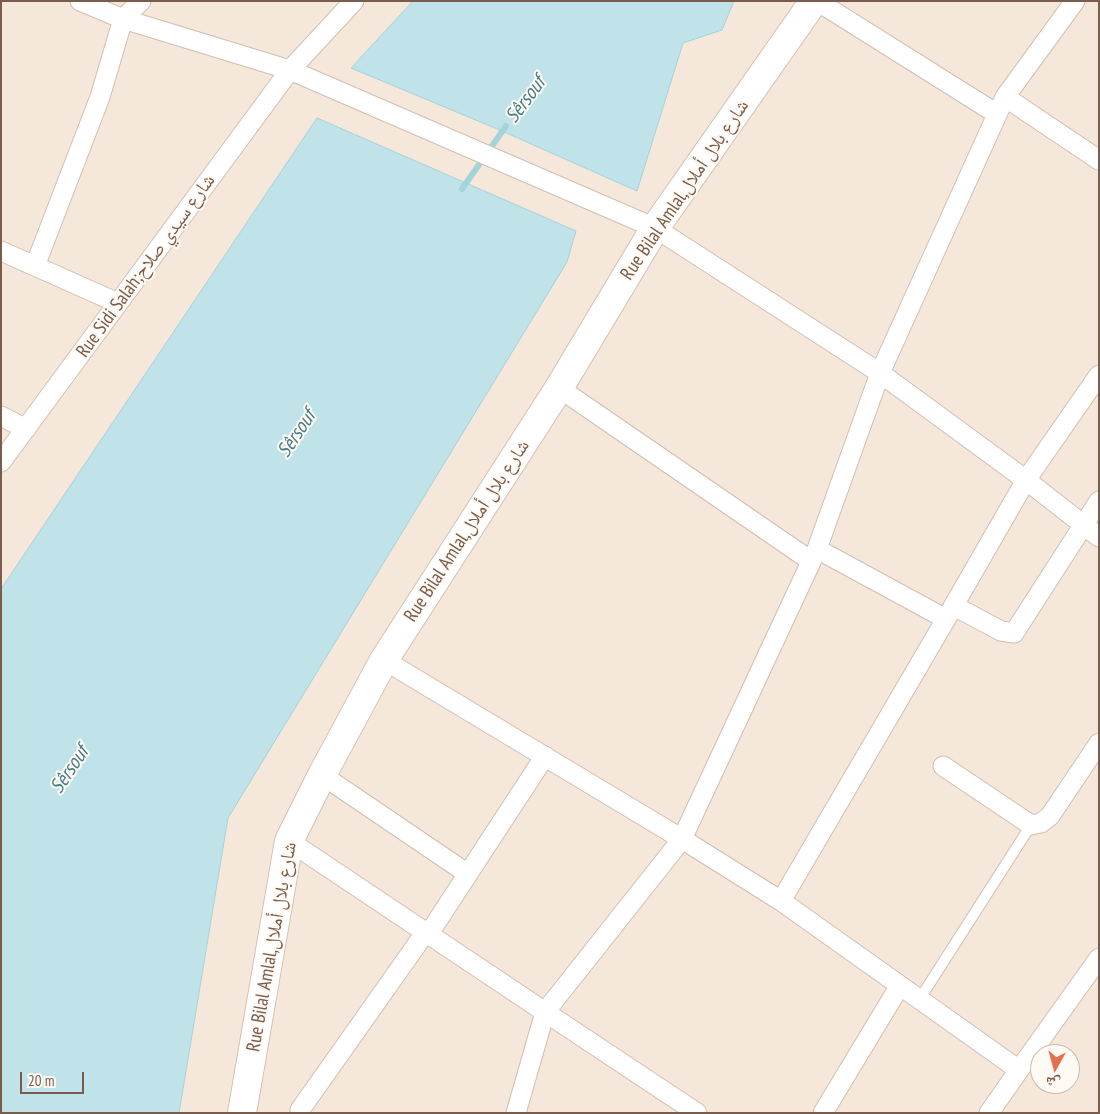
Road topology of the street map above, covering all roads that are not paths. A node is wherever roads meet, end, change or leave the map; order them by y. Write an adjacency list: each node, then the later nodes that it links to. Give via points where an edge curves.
1 (80, 1): 7 (street)
2 (141, 1): 7 (street)
3 (354, 1): 8 (street, Rue Sidi Salah;شارع سيدي صلاح)
4 (814, 1): 12 (main road, Rue Bilal Amlal,شارع بلال أملال)
5 (817, 1): 10 (street)
6 (1075, 1): 9 (street)
7 (122, 19): 8 (street); 14 (street, via 100,97)
8 (290, 70): 12 (street); 15 (street, Rue Sidi Salah;شارع سيدي صلاح)
9 (1005, 97): 10 (street); 11 (street)
10 (997, 114): 16 (street)
11 (1099, 160)
12 (656, 228): 16 (street); 18 (main road, Rue Bilal Amlal,شارع بلال أملال)
13 (1, 251): 14 (street)
14 (35, 266): 15 (street)
15 (118, 303): 20 (street, Rue Sidi Salah;شارع سيدي صلاح)
16 (880, 373): 22 (street); 26 (street)
17 (1099, 375): 22 (street)
18 (559, 388): 26 (street); 28 (main road, Rue Bilal Amlal,شارع بلال أملال)
19 (1, 416): 20 (street)
20 (26, 428): 21 (street, Rue Sidi Salah;شارع سيدي صلاح)
21 (1, 462)
22 (1026, 480): 24 (street); 27 (street)
23 (1099, 501): 24 (street)
24 (1084, 524): 25 (street); 27 (street, via 1014,633)
25 (1099, 537)
26 (814, 555): 27 (street); 34 (street)
27 (950, 612): 37 (street)
28 (384, 660): 30 (street); 32 (main road, Rue Bilal Amlal,شارع بلال أملال)
29 (1099, 743): 33 (street, via 1050,816)
30 (545, 756): 34 (street); 36 (street)
31 (943, 766): 33 (street)
32 (322, 775): 35 (main road, Rue Bilal Amlal,شارع بلال أملال); 36 (street)
33 (1031, 825): 41 (lane)
34 (682, 839): 37 (street); 42 (street)
35 (289, 841): 38 (street); 45 (main road, Rue Bilal Amlal,شارع بلال أملال)
36 (468, 874): 38 (street)
37 (781, 901): 40 (street)
38 (426, 934): 42 (street); 44 (street)
39 (1099, 958): 43 (street)
40 (899, 987): 41 (street); 48 (street)
41 (918, 1000): 43 (street)
42 (545, 1012): 46 (street); 47 (street)
43 (1019, 1070): 49 (street)
44 (300, 1110)
45 (242, 1113)
46 (516, 1113)
47 (697, 1113)
48 (823, 1113)
49 (989, 1113)

